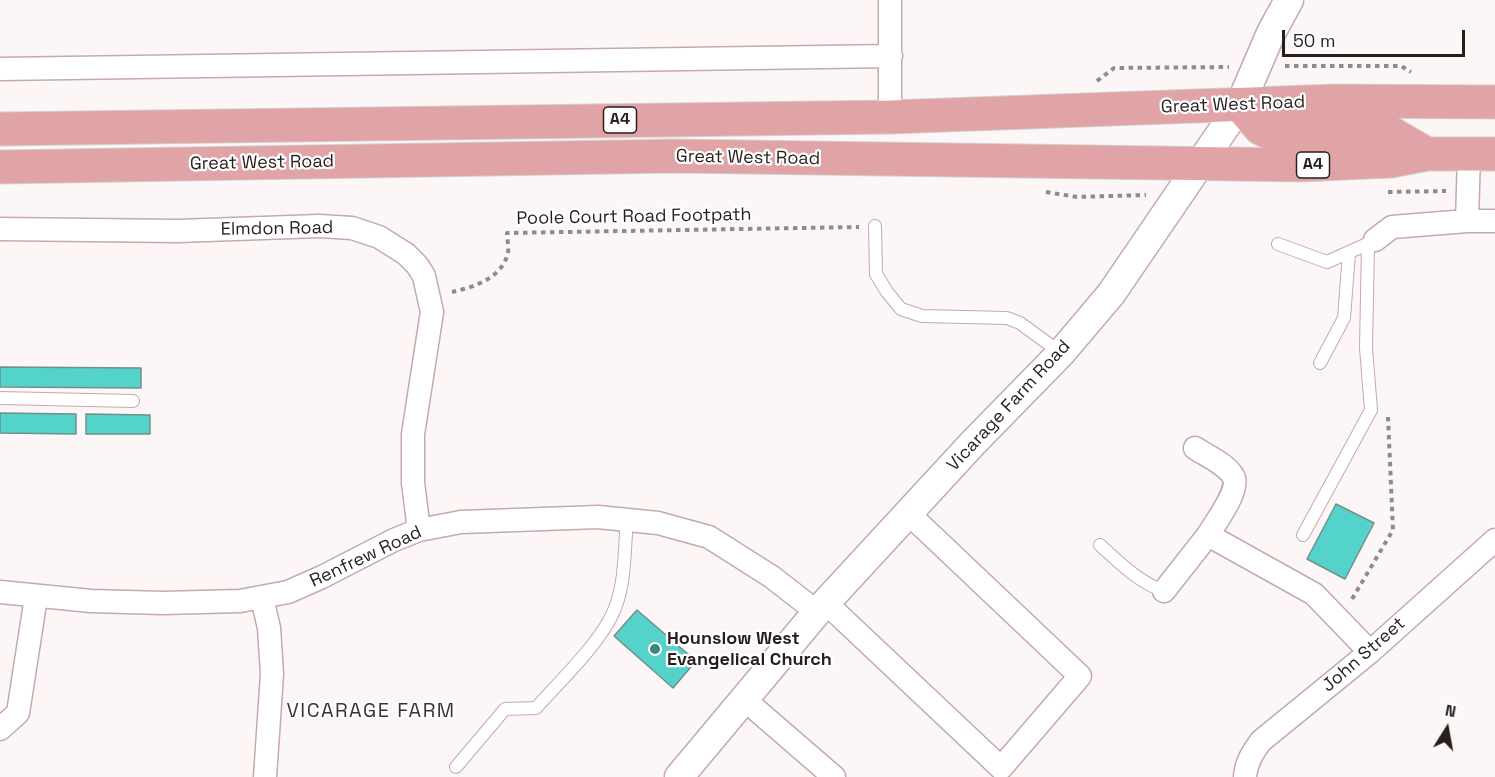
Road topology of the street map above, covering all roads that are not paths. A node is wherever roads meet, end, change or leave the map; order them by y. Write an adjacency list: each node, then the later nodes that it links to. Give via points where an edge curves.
1 (890, 0): 3 (street)
2 (1289, 0): 6 (street, Vicarage Farm Road)
3 (891, 56): 4 (street); 7 (street)
4 (0, 69)
5 (1495, 102): 6 (highway, Great West Road / A4)
6 (1240, 105): 7 (highway, Great West Road / A4); 9 (highway, A4, via 1260,128 1272,134 1391,133); 11 (street, Vicarage Farm Road)
7 (890, 117): 8 (highway, Great West Road / A4)
8 (0, 129)
9 (1427, 154): 10 (highway, Great West Road / A4); 11 (highway, Great West Road / A4, via 1391,161 1300,165)
10 (1482, 154): 13 (street)
11 (1199, 164): 12 (highway, Great West Road / A4, via 676,156); 20 (street, Vicarage Farm Road, via 1111,294)
12 (0, 167)
13 (1467, 221): 14 (street); 17 (street, via 1392,227)
14 (1495, 221)
15 (875, 226): 20 (lane, via 876,274 902,309 922,316 1007,318 1020,322)
16 (0, 229): 27 (street, Elmdon Road, via 352,228 379,237 406,254 424,276 432,312 412,458)
17 (1372, 242): 19 (lane); 29 (lane, via 1366,348 1371,410)
18 (1278, 243): 19 (lane, via 1327,262)
19 (1349, 253): 21 (lane, via 1344,318)
20 (1061, 353): 25 (street, Vicarage Farm Road)
21 (1320, 363)
22 (0, 398): 23 (lane)
23 (133, 401)
24 (1195, 448): 28 (street, via 1226,469 1235,482)
25 (909, 514): 36 (street, Vicarage Farm Road); 36 (street, Renfrew Road, via 1080,676 1001,768)
26 (627, 520): 27 (street, Renfrew Road, via 543,518 461,522); 36 (street, Renfrew Road, via 658,523 709,537); 40 (lane, via 621,587 612,615 600,634 536,708 504,709)
27 (419, 530): 35 (street, Renfrew Road, via 305,585)
28 (1208, 535): 32 (street); 37 (street, via 1314,594)
29 (1303, 535)
30 (1495, 540): 37 (street, John Street)
31 (1100, 545): 32 (lane, via 1129,572)
32 (1164, 591)
33 (0, 592): 34 (street, Renfrew Road)
34 (36, 597): 35 (street, Renfrew Road, via 163,603); 39 (street, via 18,713)
35 (262, 597): 41 (street, via 272,674)
36 (821, 608): 38 (street, Vicarage Farm Road)
37 (1370, 652): 44 (street, John Street, via 1261,741 1252,753)
38 (745, 700): 42 (street, Vicarage Farm Road); 43 (street)
39 (0, 729)
40 (456, 767)
41 (265, 777)
42 (679, 777)
43 (834, 777)
44 (1245, 777)

